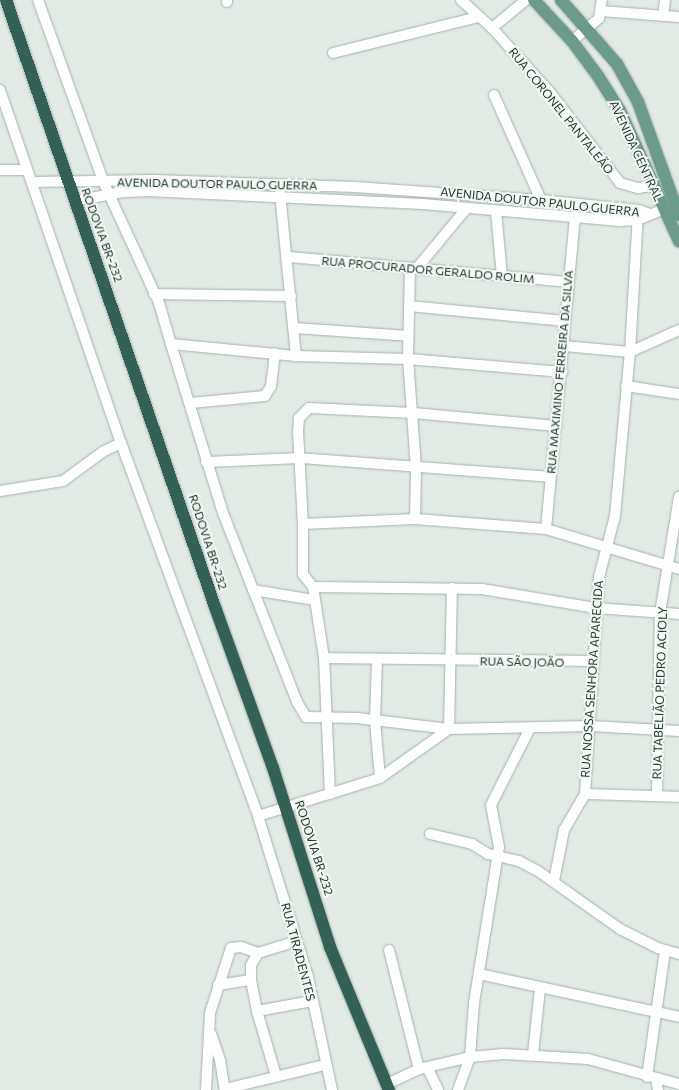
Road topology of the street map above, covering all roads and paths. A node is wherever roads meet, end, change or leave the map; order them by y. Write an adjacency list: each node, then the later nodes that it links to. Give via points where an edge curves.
1 (6, 0): 25 (highway, RODOVIA BR-232)
2 (38, 0): 23 (street)
3 (460, 0): 12 (street, RUA CORONEL PANTALEÃO)
4 (526, 0): 13 (street)
5 (534, 0): 15 (main road, AVENIDA CENTRAL)
6 (561, 0): 14 (main road, AVENIDA CENTRAL)
7 (602, 0): 9 (street)
8 (665, 0): 10 (street)
9 (601, 11): 10 (street); 14 (street, via 599,18)
10 (663, 16): 11 (street)
11 (679, 17)
12 (479, 18): 13 (street, RUA CORONEL PANTALEÃO); 16 (street)
13 (492, 28): 27 (street, RUA CORONEL PANTALEÃO, via 549,91 620,183 638,188)
14 (587, 29): 15 (street); 19 (main road, AVENIDA CENTRAL, via 617,64)
15 (572, 41): 20 (main road, AVENIDA CENTRAL)
16 (333, 53)
17 (0, 90): 22 (street, RUA TIRADENTES)
18 (494, 95): 31 (street)
19 (638, 102): 20 (main road); 35 (main road, AVENIDA CENTRAL)
20 (620, 111): 27 (main road, AVENIDA CENTRAL)
21 (0, 170): 22 (street)
22 (27, 170): 24 (street, RUA TIRADENTES)
23 (103, 181): 25 (street, AVENIDA DOUTOR PAULO GUERRA); 26 (street, AVENIDA DOUTOR PAULO GUERRA, via 154,180); 29 (street)
24 (32, 182): 25 (street, AVENIDA DOUTOR PAULO GUERRA); 63 (street, RUA TIRADENTES)
25 (68, 182): 32 (highway, RODOVIA BR-232)
26 (280, 185): 28 (street, AVENIDA DOUTOR PAULO GUERRA); 30 (street)
27 (653, 186): 35 (main road, AVENIDA CENTRAL)
28 (381, 188): 31 (street, AVENIDA DOUTOR PAULO GUERRA); 33 (street)
29 (108, 194): 30 (street, AVENIDA DOUTOR PAULO GUERRA, via 147,191); 32 (street, AVENIDA DOUTOR PAULO GUERRA); 44 (street)
30 (281, 199): 33 (street, AVENIDA DOUTOR PAULO GUERRA); 40 (street)
31 (541, 200): 37 (street, AVENIDA DOUTOR PAULO GUERRA)
32 (74, 201): 99 (highway, RODOVIA BR-232)
33 (380, 202): 34 (street, AVENIDA DOUTOR PAULO GUERRA)
34 (466, 209): 36 (street, AVENIDA DOUTOR PAULO GUERRA); 41 (street)
35 (674, 209): 37 (street, AVENIDA DOUTOR PAULO GUERRA); 39 (main road)
36 (496, 212): 38 (street, AVENIDA DOUTOR PAULO GUERRA); 42 (street)
37 (638, 215): 38 (street, AVENIDA DOUTOR PAULO GUERRA); 53 (street, RUA NOSSA SENHORA APARECIDA)
38 (575, 216): 43 (street, RUA MAXIMINO FERREIRA DA SILVA)
39 (679, 241)
40 (289, 257): 41 (street, RUA PROCURADOR GERALDO ROLIM); 45 (street)
41 (414, 268): 42 (street, RUA PROCURADOR GERALDO ROLIM); 46 (street)
42 (502, 276): 43 (street, RUA PROCURADOR GERALDO ROLIM)
43 (568, 282): 47 (street, RUA MAXIMINO FERREIRA DA SILVA)
44 (154, 294): 45 (street); 51 (street)
45 (291, 296): 48 (street)
46 (409, 306): 47 (street); 50 (street)
47 (565, 321): 52 (street, RUA MAXIMINO FERREIRA DA SILVA)
48 (295, 328): 50 (street); 55 (street)
49 (679, 330): 53 (street)
50 (408, 336): 56 (street)
51 (171, 344): 54 (street); 60 (street)
52 (564, 346): 53 (street); 57 (street, RUA MAXIMINO FERREIRA DA SILVA)
53 (630, 352): 58 (street, RUA NOSSA SENHORA APARECIDA)
54 (275, 354): 55 (street); 60 (street, via 271,386 265,396)
55 (296, 356): 56 (street)
56 (408, 359): 57 (street); 61 (street)
57 (562, 372): 62 (street, RUA MAXIMINO FERREIRA DA SILVA)
58 (626, 386): 59 (street); 73 (street, RUA NOSSA SENHORA APARECIDA, via 615,516)
59 (679, 394)
60 (191, 403): 65 (street)
61 (413, 413): 62 (street); 64 (street, via 309,408 299,418); 66 (street)
62 (556, 426): 67 (street, RUA MAXIMINO FERREIRA DA SILVA)
63 (121, 443): 68 (street, via 104,451 63,481); 100 (street, RUA TIRADENTES)
64 (300, 458): 65 (street); 66 (street); 71 (street)
65 (206, 462): 78 (street)
66 (416, 468): 67 (street); 70 (street)
67 (550, 477): 72 (street, RUA MAXIMINO FERREIRA DA SILVA)
68 (0, 491)
69 (679, 496): 74 (street, RUA TABELIÃO PEDRO ACIOLY)
70 (415, 519): 71 (street); 72 (street)
71 (303, 524): 76 (street, via 303,574)
72 (546, 529): 73 (street)
73 (608, 546): 74 (street); 80 (street, RUA NOSSA SENHORA APARECIDA, via 599,577)
74 (669, 566): 75 (street); 81 (street, RUA TABELIÃO PEDRO ACIOLY)
75 (679, 569)
76 (313, 587): 77 (street); 79 (street)
77 (452, 588): 80 (street, via 526,595); 85 (street)
78 (253, 590): 79 (street); 87 (street, via 302,712 306,717)
79 (315, 600): 83 (street)
80 (596, 608): 81 (street); 86 (street, RUA NOSSA SENHORA APARECIDA)
81 (660, 613): 82 (street); 92 (street, RUA TABELIÃO PEDRO ACIOLY)
82 (679, 614)
83 (324, 658): 84 (street, RUA SÃO JOÃO); 87 (street)
84 (377, 660): 85 (street, RUA SÃO JOÃO); 88 (street)
85 (449, 661): 86 (street, RUA SÃO JOÃO); 91 (street)
86 (594, 662): 89 (street, RUA NOSSA SENHORA APARECIDA)
87 (325, 717): 88 (street); 95 (street)
88 (375, 721): 91 (street); 94 (street)
89 (590, 726): 90 (street); 92 (street); 96 (street, RUA NOSSA SENHORA APARECIDA)
90 (530, 728): 91 (street); 102 (street, via 491,805 499,842)
91 (449, 729): 94 (street)
92 (658, 730): 93 (street); 97 (street, RUA TABELIÃO PEDRO ACIOLY)
93 (679, 730)
94 (380, 778): 95 (street)
95 (330, 794): 99 (street)
96 (584, 794): 97 (street); 103 (street, via 564,830)
97 (657, 795): 98 (street)
98 (679, 797)
99 (286, 808): 100 (street); 125 (highway, RODOVIA BR-232, via 330,947 362,1030)
100 (258, 816): 104 (street, RUA TIRADENTES)
101 (430, 834): 102 (street, via 472,844)
102 (496, 857): 103 (street, via 519,861); 109 (street)
103 (554, 881): 106 (street, via 620,929)
104 (297, 940): 107 (street); 113 (street, RUA TIRADENTES)
105 (389, 950): 121 (street)
106 (665, 951): 108 (street); 115 (street)
107 (258, 953): 110 (street, via 251,964); 111 (street, via 241,947 231,948)
108 (679, 954)
109 (479, 974): 112 (street); 119 (street)
110 (251, 980): 111 (street); 114 (street)
111 (218, 985): 117 (street, via 210,1013)
112 (540, 988): 115 (street); 118 (street)
113 (312, 1001): 114 (street); 120 (street, RUA TIRADENTES)
114 (257, 1012): 122 (street)
115 (657, 1012): 116 (street); 123 (street)
116 (679, 1017)
117 (210, 1030): 126 (street, via 220,1060); 127 (street)
118 (533, 1054): 119 (street); 123 (street, via 588,1059)
119 (470, 1057): 121 (street); 130 (street)
120 (325, 1065): 122 (street); 128 (street, RUA TIRADENTES)
121 (423, 1068): 125 (street); 129 (street)
122 (276, 1076): 126 (street)
123 (652, 1078): 124 (street); 131 (street)
124 (679, 1084)
125 (388, 1087)
126 (225, 1089)
127 (206, 1090)
128 (332, 1090)
129 (438, 1090)
130 (458, 1090)
131 (658, 1090)

